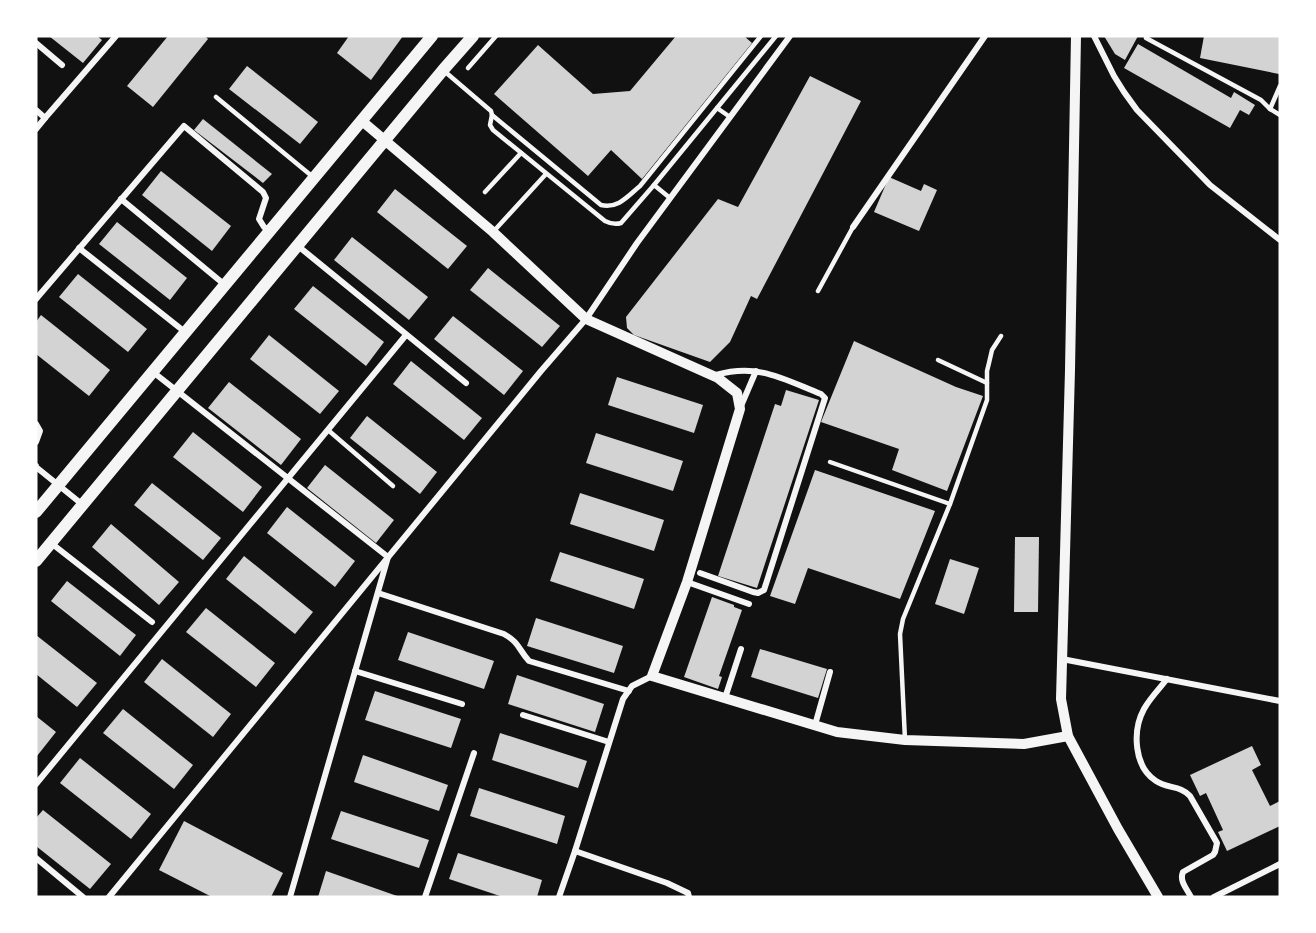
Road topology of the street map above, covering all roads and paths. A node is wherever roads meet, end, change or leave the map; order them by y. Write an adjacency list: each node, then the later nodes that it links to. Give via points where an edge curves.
1 (116, 36): 24 (street)
2 (432, 36): 25 (main road)
3 (472, 36): 15 (main road)
4 (496, 36): 14 (lane)
5 (761, 36): 21 (lane, via 640,186 612,206 601,205)
6 (776, 36): 18 (lane)
7 (790, 36): 23 (street)
8 (985, 36): 35 (street)
9 (1076, 36): 76 (street)
10 (1094, 36): 38 (street, via 1137,110 1210,184)
11 (1146, 38): 19 (lane, via 1261,100)
12 (36, 43): 13 (street)
13 (62, 65)
14 (468, 68)
15 (443, 70): 21 (lane); 27 (main road)
16 (1280, 86): 19 (lane)
17 (216, 97): 30 (lane)
18 (717, 108): 23 (lane); 31 (lane)
19 (1270, 109): 22 (lane)
20 (36, 110): 24 (street)
21 (492, 115): 28 (lane, via 490,125)
22 (1280, 115)
23 (730, 117): 33 (street)
24 (45, 118): 26 (street)
25 (362, 121): 27 (street); 30 (main road)
26 (36, 129)
27 (385, 140): 37 (street); 39 (main road)
28 (521, 153): 29 (lane); 32 (lane)
29 (546, 174): 31 (lane, via 605,221 616,225); 37 (lane)
30 (314, 178): 36 (main road)
31 (654, 185): 33 (lane)
32 (485, 192)
33 (670, 198): 44 (street)
34 (121, 199): 36 (street, via 185,126 263,192 266,198 259,219); 40 (street); 41 (street)
35 (853, 227): 42 (lane)
36 (270, 231): 41 (main road)
37 (493, 232): 44 (street)
38 (1280, 240)
39 (297, 245): 46 (street); 54 (main road)
40 (79, 248): 43 (street); 45 (street)
41 (225, 285): 45 (main road)
42 (818, 291)
43 (36, 298)
44 (586, 319): 51 (street); 68 (street)
45 (186, 332): 50 (main road)
46 (406, 335): 52 (street); 57 (street)
47 (1001, 336): 53 (lane, via 992,350)
48 (938, 360): 53 (lane)
49 (756, 371): 51 (street); 55 (street); 70 (street, via 822,394 824,404 764,590 753,592)
50 (153, 372): 54 (street); 62 (main road)
51 (714, 376): 55 (street, via 737,393)
52 (466, 383)
53 (987, 383): 64 (lane, via 987,400)
54 (177, 390): 61 (street); 65 (main road)
55 (740, 409): 71 (street)
56 (36, 423): 58 (street, via 40,431)
57 (328, 430): 61 (street); 63 (lane)
58 (36, 442)
59 (830, 462): 64 (lane)
60 (36, 466): 62 (street)
61 (288, 478): 68 (street); 91 (street)
62 (59, 484): 65 (street); 66 (main road)
63 (393, 486)
64 (950, 504): 88 (lane, via 900,634)
65 (83, 505): 67 (main road)
66 (36, 512)
67 (51, 543): 69 (main road); 74 (street)
68 (388, 557): 72 (street); 96 (street)
69 (36, 561)
70 (700, 573)
71 (687, 582): 73 (street); 79 (street)
72 (378, 593): 77 (street); 81 (street, via 504,634 516,642 529,661)
73 (749, 604)
74 (152, 622)
75 (741, 649): 82 (street)
76 (1062, 659): 80 (street); 87 (street, via 1061,699)
77 (355, 671): 84 (street); 97 (street)
78 (830, 672): 86 (street)
79 (652, 676): 81 (street); 82 (street)
80 (1167, 679): 83 (street); 102 (street, via 1144,709 1138,726 1138,754 1150,777 1190,796 1217,843 1213,855 1181,876)
81 (628, 691): 89 (street)
82 (725, 698): 86 (street)
83 (1280, 700)
84 (462, 704)
85 (523, 715): 89 (street)
86 (815, 725): 88 (street, via 837,732)
87 (1068, 736): 88 (street, via 1024,744); 101 (street)
88 (905, 740)
89 (609, 742): 92 (street)
90 (474, 753): 98 (street)
91 (36, 784)
92 (575, 851): 99 (street); 100 (street, via 667,883 688,893)
93 (36, 858): 95 (street)
94 (1280, 864): 103 (street)
95 (83, 897)
96 (109, 897)
97 (290, 897)
98 (425, 897)
99 (559, 897)
100 (688, 897)
101 (1158, 897)
102 (1191, 897)
103 (1214, 897)

